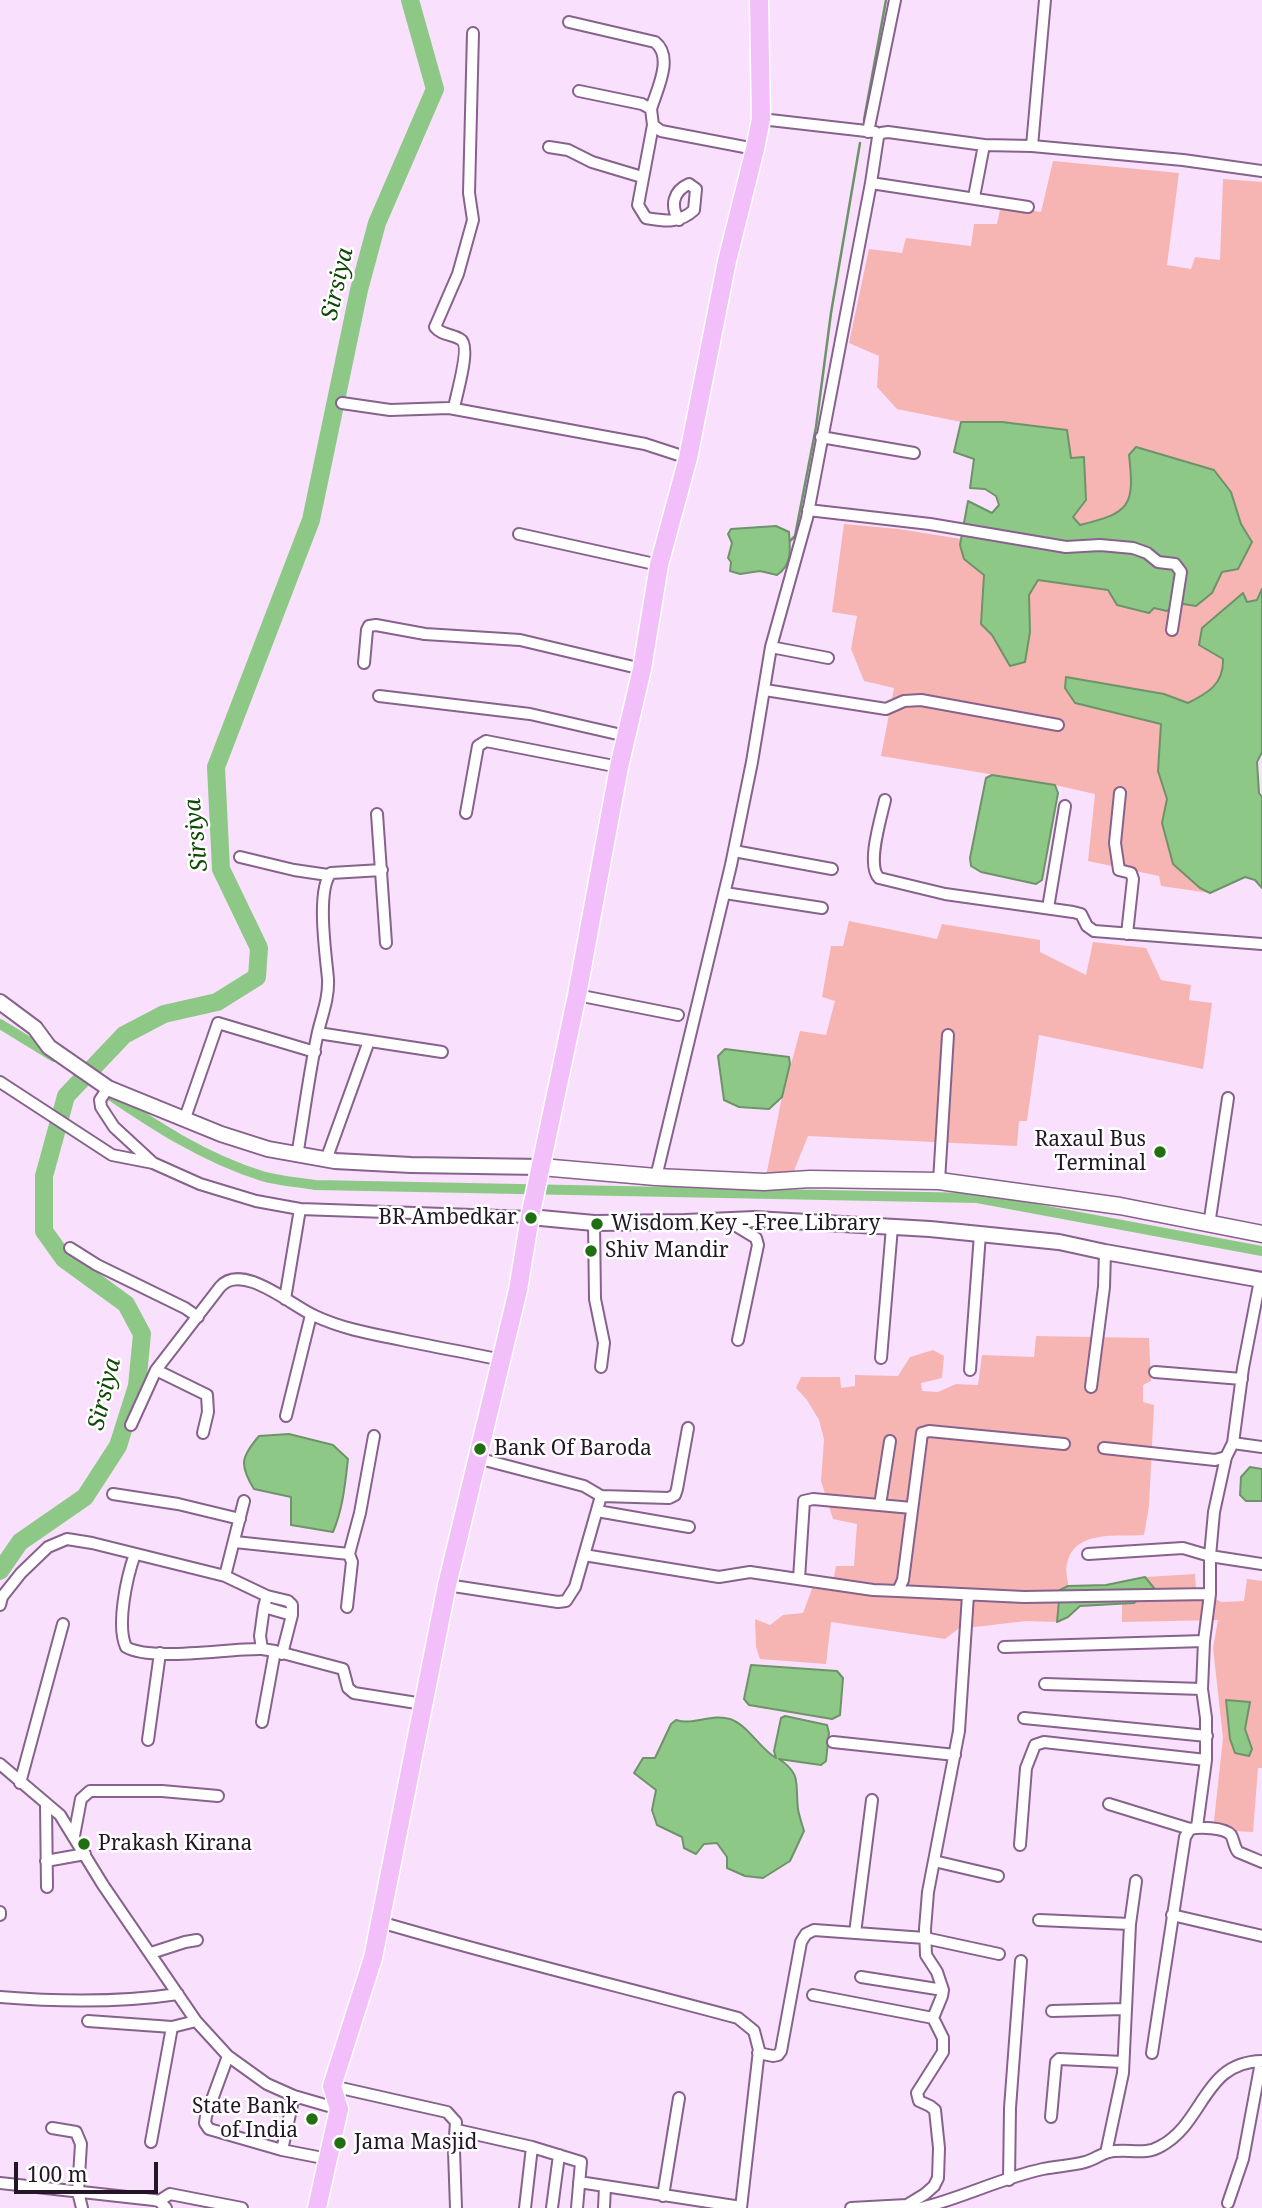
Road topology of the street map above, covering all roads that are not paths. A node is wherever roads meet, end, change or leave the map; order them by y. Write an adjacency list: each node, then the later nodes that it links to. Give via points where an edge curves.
1 (759, 0): 8 (main road)
2 (895, 0): 10 (street)
3 (1045, 0): 13 (street)
4 (569, 22): 7 (street, via 661,46 664,64)
5 (473, 33): 23 (street, via 469,193 473,220 458,274 435,327 465,343)
6 (579, 91): 7 (street)
7 (651, 108): 9 (street)
8 (761, 118): 10 (street); 15 (main road)
9 (653, 125): 15 (street, via 661,131); 17 (street)
10 (868, 132): 11 (street)
11 (881, 133): 12 (street); 18 (street)
12 (984, 145): 13 (street); 19 (street)
13 (1032, 146): 16 (street)
14 (549, 147): 17 (street)
15 (755, 149): 26 (main road, via 727,261)
16 (1262, 171)
17 (642, 177): 21 (street, via 640,212 646,218)
18 (872, 183): 19 (street); 24 (street)
19 (974, 197): 20 (street)
20 (1028, 207)
21 (679, 220)
22 (342, 404): 23 (street, via 390,410)
23 (454, 408): 26 (street, via 645,444)
24 (821, 438): 25 (street); 27 (street)
25 (914, 453)
26 (688, 458): 29 (main road)
27 (808, 510): 30 (street, via 1066,547 1140,550 1158,562 1175,564 1181,572); 31 (street)
28 (519, 534): 29 (street)
29 (659, 565): 34 (main road)
30 (1172, 630)
31 (771, 647): 32 (street); 35 (street)
32 (828, 658)
33 (364, 663): 34 (street, via 367,630 376,625 425,634 520,640)
34 (642, 668): 38 (main road)
35 (765, 690): 37 (street, via 886,709 921,700); 45 (street)
36 (379, 696): 38 (street, via 530,714)
37 (1058, 725)
38 (626, 736): 39 (main road)
39 (619, 767): 43 (street, via 486,741 478,746); 56 (main road)
40 (1120, 793): 53 (street, via 1115,854 1119,870 1131,873 1133,879)
41 (885, 800): 52 (street, via 873,860 879,878 945,894)
42 (1065, 806): 52 (street)
43 (466, 813)
44 (377, 814): 48 (street)
45 (734, 852): 47 (street); 50 (street)
46 (240, 857): 49 (street)
47 (832, 869)
48 (382, 870): 49 (street); 54 (street)
49 (328, 875): 59 (street, via 322,922 327,998)
50 (725, 893): 51 (street); 72 (street)
51 (822, 908)
52 (1048, 908): 53 (street, via 1080,914 1090,929)
53 (1127, 934): 55 (street)
54 (386, 943)
55 (1262, 944)
56 (577, 995): 58 (street); 71 (main road)
57 (0, 1002): 65 (street)
58 (678, 1015)
59 (318, 1033): 61 (street); 62 (street)
60 (948, 1035): 73 (street)
61 (369, 1041): 63 (street); 69 (street)
62 (315, 1052): 67 (street, via 218,1023); 68 (street)
63 (442, 1052)
64 (0, 1082): 70 (street, via 112,1155)
65 (105, 1091): 67 (street); 70 (street, via 106,1117)
66 (1228, 1098): 78 (street)
67 (185, 1118): 68 (street, via 233,1138)
68 (297, 1156): 69 (street)
69 (326, 1160): 71 (street)
70 (153, 1163): 74 (street, via 200,1184)
71 (539, 1173): 72 (main road); 75 (main road)
72 (656, 1177): 73 (main road)
73 (939, 1181): 78 (main road, via 1119,1206)
74 (300, 1209): 75 (street); 85 (street)
75 (531, 1210): 77 (street); 90 (main road)
76 (726, 1220): 77 (street); 79 (street); 88 (street, via 756,1238 758,1245)
77 (594, 1223): 91 (street, via 595,1299 604,1343)
78 (1209, 1225): 81 (main road)
79 (892, 1227): 80 (street); 89 (street)
80 (980, 1234): 83 (street); 93 (street)
81 (1262, 1234)
82 (70, 1248): 87 (street)
83 (1105, 1252): 84 (street); 96 (street)
84 (1261, 1280): 95 (street)
85 (285, 1299): 86 (street); 87 (street, via 243,1279 230,1279)
86 (311, 1315): 90 (street, via 346,1328); 97 (street)
87 (198, 1317): 92 (street)
88 (738, 1340)
89 (881, 1358)
90 (502, 1360): 108 (main road)
91 (601, 1367)
92 (156, 1370): 98 (street); 100 (street, via 207,1395)
93 (970, 1370)
94 (1155, 1372): 95 (street)
95 (1242, 1379): 103 (street)
96 (1091, 1387)
97 (286, 1416)
98 (131, 1425)
99 (688, 1428): 110 (street, via 674,1495)
100 (203, 1433)
101 (374, 1436): 119 (street)
102 (890, 1441): 112 (street)
103 (1233, 1443): 105 (street); 107 (street)
104 (1064, 1444): 113 (street, via 925,1431)
105 (1262, 1447)
106 (1104, 1448): 107 (street, via 1216,1460)
107 (1226, 1457): 122 (street)
108 (477, 1458): 110 (street, via 584,1486); 126 (main road)
109 (113, 1494): 115 (street)
110 (601, 1496): 114 (street)
111 (244, 1501): 115 (street)
112 (880, 1505): 113 (street); 125 (street, via 804,1501)
113 (912, 1508): 127 (street)
114 (597, 1511): 116 (street); 121 (street)
115 (240, 1519): 117 (street)
116 (690, 1527)
117 (235, 1542): 119 (street); 124 (street)
118 (135, 1554): 124 (street); 131 (street, via 67,1539 48,1547 2,1597); 137 (street, via 125,1588 123,1642 134,1652)
119 (349, 1554): 132 (street)
120 (1088, 1554): 122 (street, via 1183,1548)
121 (584, 1555): 125 (street, via 719,1577 750,1572); 126 (street, via 566,1601)
122 (1210, 1556): 123 (street); 128 (street)
123 (1262, 1563)
124 (225, 1576): 130 (street)
125 (799, 1579): 127 (street)
126 (447, 1585): 141 (main road)
127 (898, 1591): 129 (street)
128 (1210, 1594): 129 (street); 134 (street)
129 (968, 1595): 147 (street)
130 (266, 1602): 136 (street); 138 (street, via 288,1601 292,1605)
131 (0, 1605)
132 (347, 1607)
133 (63, 1624): 150 (street)
134 (1204, 1641): 135 (street); 140 (street)
135 (1004, 1647)
136 (262, 1648): 137 (street); 138 (street)
137 (160, 1653): 145 (street)
138 (279, 1653): 141 (street, via 343,1669 354,1693); 143 (street)
139 (1045, 1684): 140 (street)
140 (1202, 1689): 144 (street)
141 (423, 1704): 167 (main road)
142 (1024, 1718): 144 (street)
143 (262, 1722)
144 (1207, 1736): 148 (street)
145 (148, 1740)
146 (833, 1742): 147 (street)
147 (955, 1755): 160 (street)
148 (1206, 1760): 155 (street); 157 (street, via 1044,1742 1035,1745 1026,1768)
149 (0, 1764): 150 (street)
150 (20, 1783): 153 (street)
151 (218, 1796): 156 (street, via 162,1790 90,1791 82,1800)
152 (872, 1800): 169 (street)
153 (46, 1803): 156 (street); 159 (street)
154 (1109, 1804): 155 (street)
155 (1194, 1828): 161 (street, via 1226,1832 1238,1852); 165 (street, via 1185,1837)
156 (74, 1836): 158 (street)
157 (1020, 1845)
158 (85, 1854): 159 (street); 173 (street)
159 (46, 1861): 164 (street)
160 (934, 1861): 162 (street); 171 (street)
161 (1262, 1861)
162 (998, 1875)
163 (1136, 1881): 168 (street)
164 (47, 1886)
165 (1172, 1915): 170 (street); 188 (street)
166 (1039, 1920): 168 (street)
167 (380, 1922): 187 (street, via 738,2018 754,2031); 192 (main road)
168 (1130, 1924): 181 (street)
169 (855, 1933): 171 (street); 187 (street, via 814,1930 806,1934 781,2051 773,2056)
170 (1262, 1936)
171 (925, 1938): 174 (street); 177 (street, via 926,1955)
172 (197, 1940): 173 (street)
173 (150, 1953): 178 (street)
174 (999, 1954)
175 (1021, 1961): 205 (street)
176 (861, 1977): 177 (street)
177 (943, 1990): 183 (street)
178 (178, 1994): 180 (street, via 113,2001); 185 (street)
179 (813, 1995): 183 (street)
180 (0, 1997)
181 (1125, 2009): 182 (street); 190 (street)
182 (1052, 2011)
183 (933, 2018): 214 (street, via 943,2038 943,2052 917,2093 919,2101 935,2110 939,2171 934,2186)
184 (88, 2021): 186 (street)
185 (196, 2021): 186 (street); 189 (street)
186 (172, 2027): 199 (street)
187 (758, 2053): 213 (street)
188 (1152, 2053)
189 (228, 2056): 193 (street, via 267,2084); 201 (street, via 206,2126)
190 (1123, 2062): 196 (street, via 1059,2059); 202 (street)
191 (1261, 2062): 202 (street, via 1240,2064 1216,2080 1192,2118 1165,2144 1143,2152); 211 (street, via 1243,2159)
192 (332, 2085): 195 (main road); 198 (street, via 447,2112)
193 (294, 2096): 195 (street); 201 (street)
194 (679, 2098): 210 (street)
195 (339, 2109): 204 (main road)
196 (1051, 2117)
197 (52, 2128): 209 (street, via 76,2133 82,2144)
198 (457, 2130): 200 (street); 218 (street)
199 (151, 2142)
200 (532, 2147): 203 (street); 219 (street)
201 (282, 2150): 204 (street)
202 (1106, 2152): 205 (street, via 1082,2163)
203 (559, 2155): 206 (street, via 581,2162); 220 (street)
204 (328, 2159): 217 (main road)
205 (1009, 2180): 214 (street)
206 (579, 2182): 208 (street); 221 (street)
207 (0, 2183): 209 (street)
208 (605, 2186): 210 (street); 222 (street)
209 (78, 2192): 212 (street); 215 (street)
210 (663, 2196): 213 (street)
211 (1228, 2203)
212 (163, 2205): 216 (street, via 170,2194)
213 (741, 2207)
214 (915, 2207): 223 (street)
215 (82, 2208)
216 (242, 2208)
217 (317, 2208)
218 (456, 2208)
219 (525, 2208)
220 (552, 2208)
221 (577, 2208)
222 (604, 2208)
223 (851, 2208)

